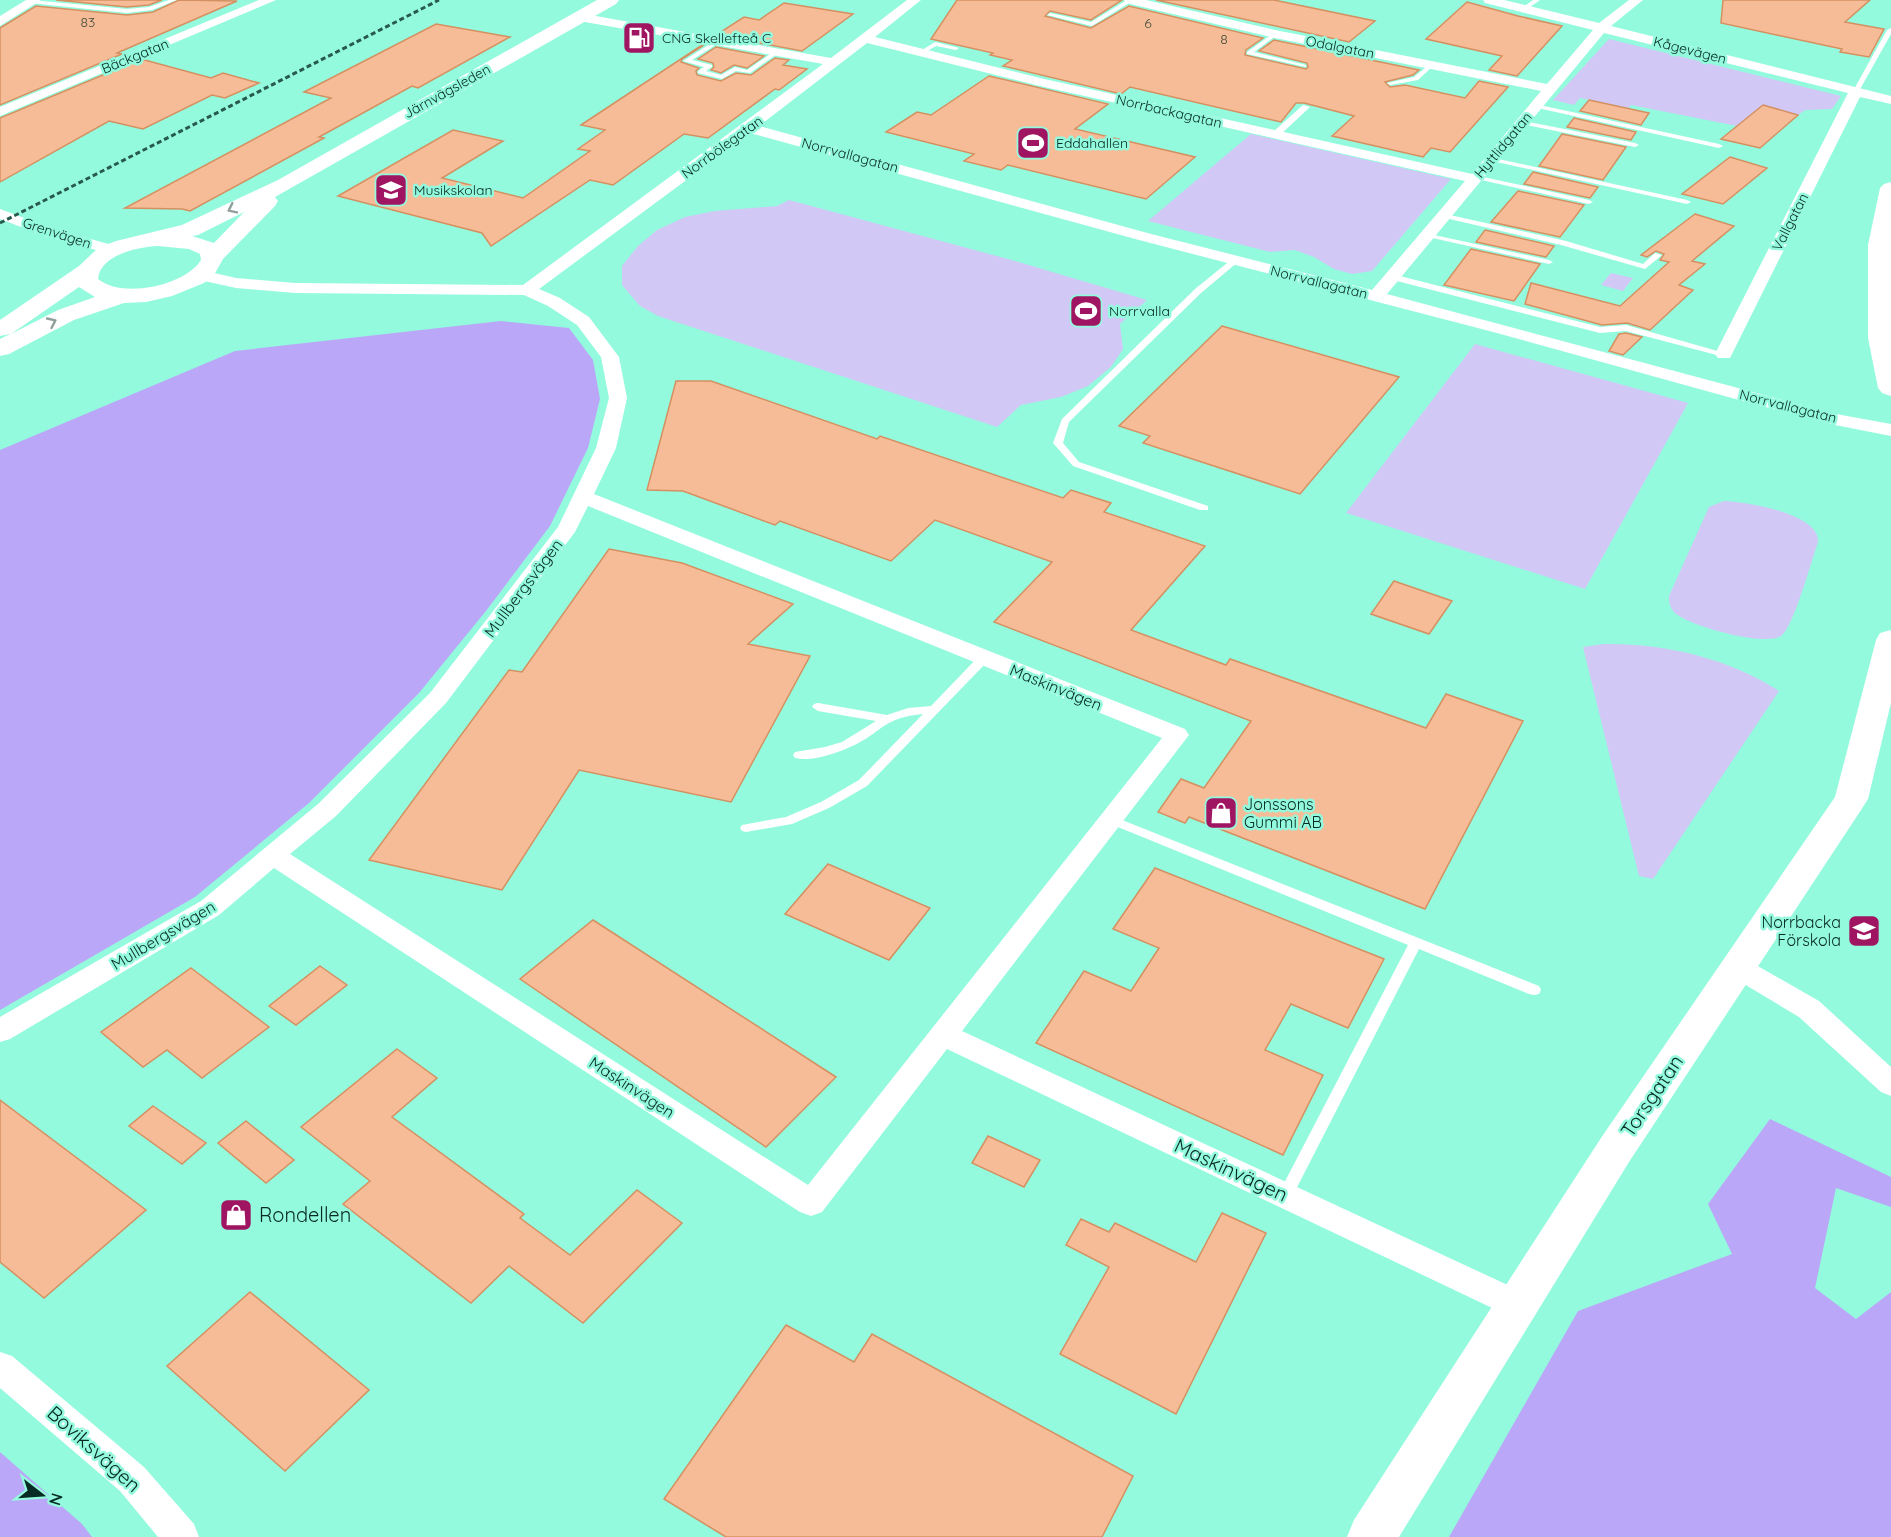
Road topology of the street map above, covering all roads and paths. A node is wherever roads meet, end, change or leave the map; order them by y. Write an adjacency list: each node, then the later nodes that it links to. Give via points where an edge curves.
1 (174, 0): 9 (lane, via 141,11 94,10)
2 (270, 0): 31 (street, Bäckgatan)
3 (610, 0): 12 (main road, Järnvägsleden)
4 (915, 0): 17 (street, Norrbölegatan)
5 (1131, 0): 11 (lane, via 1092,24); 16 (street, Odalgatan)
6 (1489, 0): 10 (street, Kågevägen)
7 (1537, 0): 10 (lane)
8 (1637, 0): 14 (street, Hyttlidgatan)
9 (33, 1): 13 (street)
10 (1524, 9): 14 (street, Kågevägen)
11 (1050, 15)
12 (579, 17): 18 (street); 39 (main road, Järnvägsleden)
13 (0, 22)
14 (1601, 27): 26 (street, Hyttlidgatan); 27 (street, Kågevägen)
15 (1890, 30): 27 (lane)
16 (1275, 34): 23 (street, Odalgatan); 24 (lane, via 1250,53)
17 (864, 38): 21 (street, Norrbackagatan); 22 (street, Norrbölegatan)
18 (718, 41): 20 (street); 20 (lane, via 686,61 710,66 700,72 722,77 735,69 748,72)
19 (956, 48): 21 (lane, via 935,44)
20 (778, 51): 22 (street)
21 (922, 52): 34 (street, Norrbackagatan)
22 (834, 62): 33 (street, Norrbölegatan)
23 (1431, 65): 25 (lane, via 1416,80); 26 (street, Odalgatan)
24 (1304, 66)
25 (1390, 83)
26 (1550, 89): 29 (street, Hyttlidgatan)
27 (1856, 91): 28 (street, Kågevägen); 59 (street, Vallgatan)
28 (1891, 100)
29 (1535, 106): 32 (street, Hyttlidgatan); 36 (lane)
30 (1306, 107): 34 (lane)
31 (0, 112)
32 (1522, 122): 35 (lane); 37 (street, Hyttlidgatan)
33 (748, 128): 49 (street, Norrvallagatan); 54 (street, Norrbölegatan)
34 (1276, 134): 38 (street, Norrbackagatan)
35 (1635, 145)
36 (1719, 146)
37 (1492, 159): 38 (street, Hyttlidgatan); 42 (lane)
38 (1476, 178): 41 (lane); 44 (street, Hyttlidgatan)
39 (285, 184): 46 (main road, Järnvägsleden, one-way to 46, via 190,230); 51 (main road, Järnvägsleden)
40 (1891, 188): 60 (main road, via 1879,245 1880,338)
41 (1589, 202)
42 (1687, 202)
43 (0, 214): 47 (street, Grenvägen)
44 (1444, 215): 45 (street, Hyttlidgatan); 48 (lane, via 1645,267)
45 (1428, 235): 50 (lane); 53 (street, Hyttlidgatan)
46 (150, 240): 47 (main road, Järnvägsleden); 51 (main road, via 189,241 208,249)
47 (114, 250): 52 (main road, Järnvägsleden, via 93,262)
48 (1658, 255)
49 (1235, 261): 56 (street, Norrvallagatan); 63 (lane, via 1198,291 1065,422 1058,443 1076,465)
50 (1549, 262)
51 (206, 266): 54 (street, Mullbergsvägen, via 236,283 295,288); 55 (main road, via 166,290)
52 (87, 271): 55 (main road, via 89,285); 57 (main road)
53 (1392, 277): 56 (street, Hyttlidgatan); 59 (lane, via 1600,330 1626,328)
54 (527, 290): 62 (street, Mullbergsvägen, via 583,321 610,357 618,398 606,448)
55 (123, 296): 58 (main road, one-way to 55, via 66,315)
56 (1375, 297): 61 (street, Norrvallagatan, via 1835,419)
57 (0, 330)
58 (0, 349)
59 (1724, 354)
60 (1891, 388)
61 (1891, 430)
62 (583, 497): 65 (street, Maskinvägen); 72 (street, Mullbergsvägen, via 568,528 438,698 327,810)
63 (1204, 508)
64 (1891, 640): 74 (main road, Torsgatan, via 1851,799)
65 (984, 658): 67 (lane); 70 (street, Maskinvägen, via 1177,735)
66 (818, 707): 68 (lane)
67 (934, 710): 68 (lane); 71 (lane, via 863,783 788,821)
68 (886, 719): 69 (lane, via 861,738 828,752)
69 (799, 755)
70 (1112, 820): 73 (lane); 77 (street, Maskinvägen)
71 (746, 828)
72 (273, 856): 76 (street, Mullbergsvägen, via 210,908); 77 (street, Maskinvägen, via 811,1203)
73 (1416, 942): 75 (lane); 79 (lane)
74 (1739, 968): 78 (street, via 1809,1009); 80 (main road, Torsgatan, via 1615,1150)
75 (1534, 990)
76 (0, 1031)
77 (944, 1035): 79 (street, Maskinvägen)
78 (1891, 1084)
79 (1286, 1196): 80 (street, Maskinvägen)
80 (1518, 1305): 83 (main road, Torsgatan)
81 (0, 1367): 82 (street, Boviksvägen, via 132,1479)
82 (181, 1537)
83 (1371, 1537)

